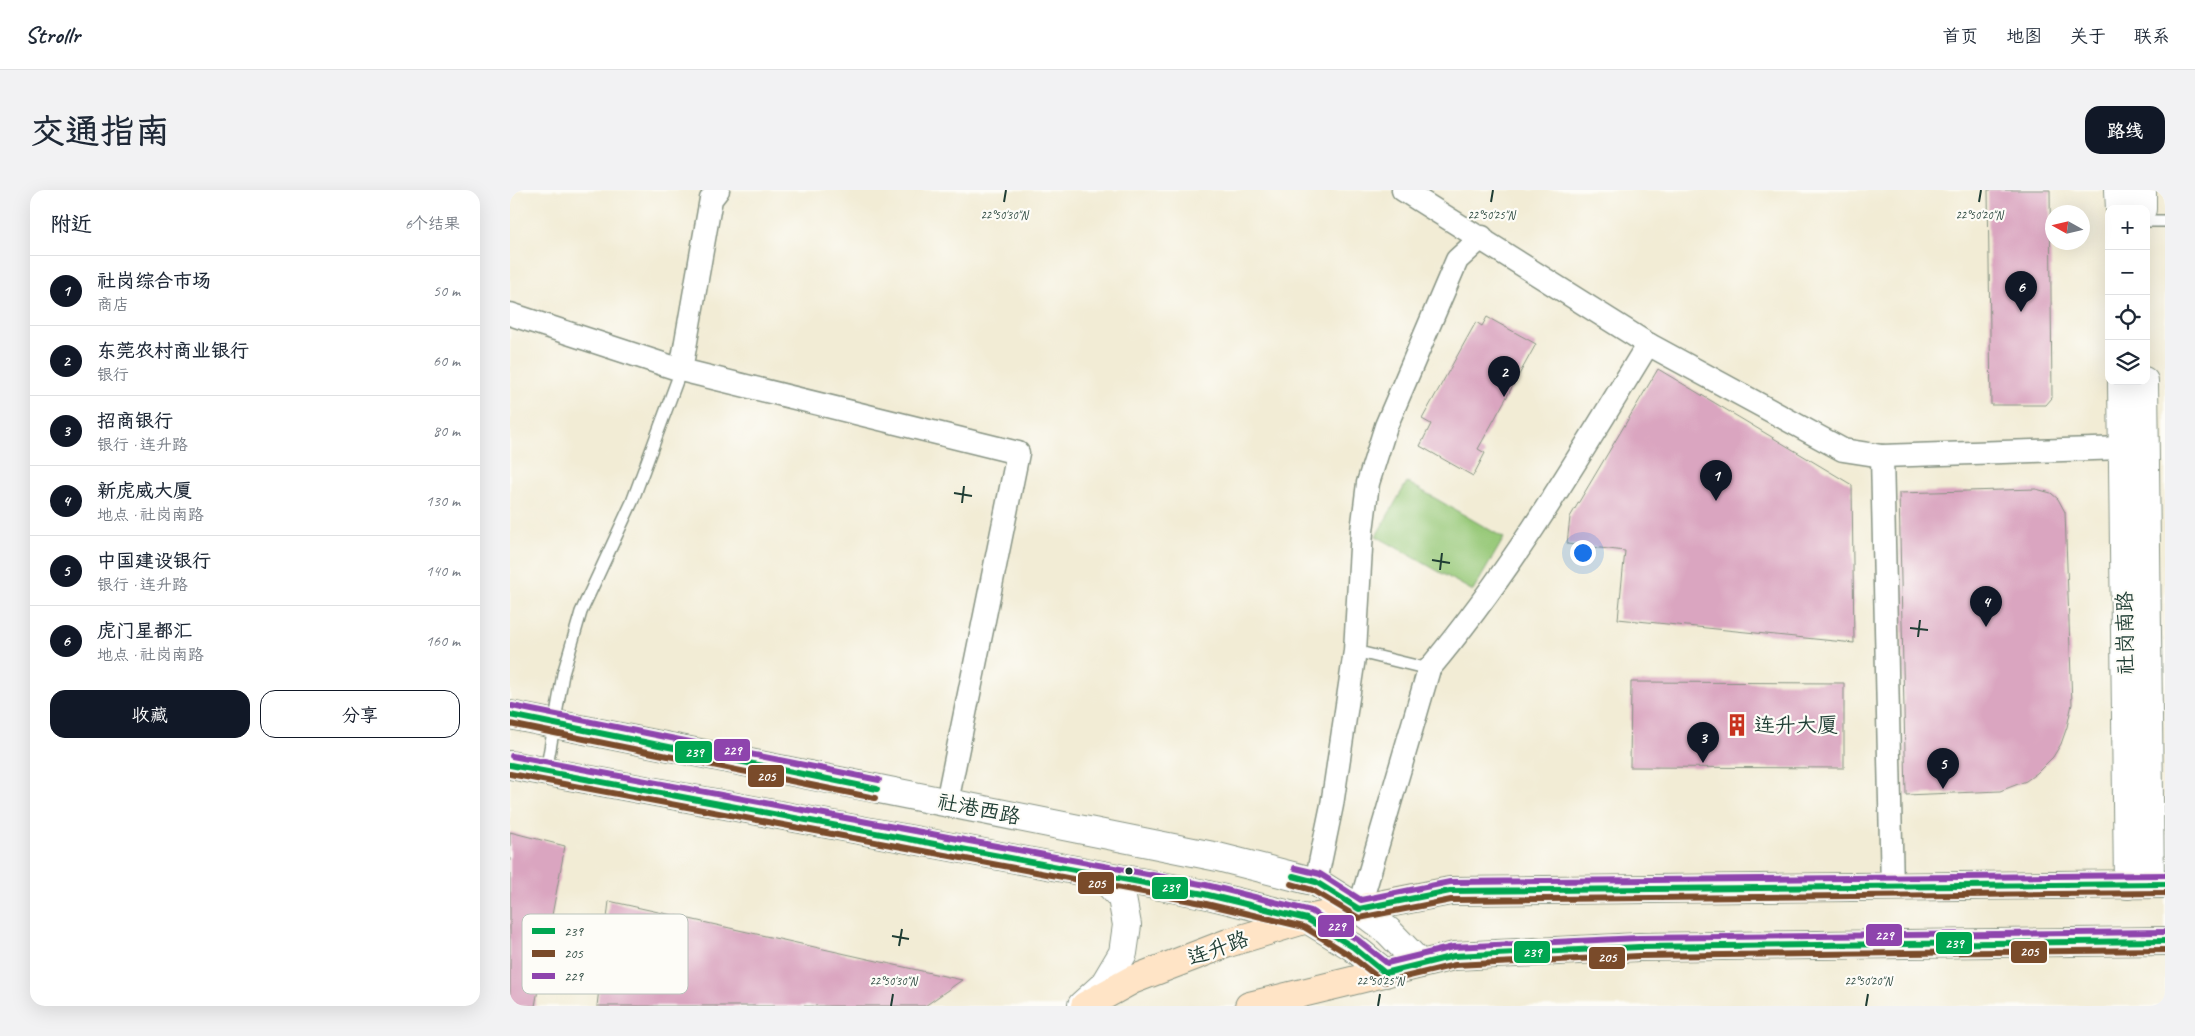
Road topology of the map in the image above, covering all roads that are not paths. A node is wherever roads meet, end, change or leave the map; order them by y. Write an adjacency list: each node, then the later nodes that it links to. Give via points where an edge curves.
1 (718, 190): 12 (street, via 711,199)
2 (1403, 190): 9 (street)
3 (2119, 190): 5 (street)
4 (2142, 190): 6 (street)
5 (2120, 205)
6 (2142, 205)
7 (2150, 221): 8 (lane)
8 (2165, 221)
9 (1482, 238): 11 (street); 17 (street, via 1457,260 1386,426 1368,483)
10 (510, 314): 12 (street)
11 (1648, 344): 16 (street, via 1843,450); 18 (street, via 1540,519)
12 (681, 370): 20 (lane, via 632,502 581,612 563,674); 23 (street, via 1018,453)
13 (2122, 385): 15 (street, 社岗南路)
14 (2144, 385): 26 (street, 社岗南路)
15 (2122, 448): 16 (street); 26 (street, 社岗南路)
16 (1882, 456): 27 (street)
17 (1355, 651): 18 (lane); 25 (street, via 1332,806)
18 (1429, 669): 28 (street)
19 (510, 715): 20 (street, 社港西路)
20 (555, 724): 22 (lane); 23 (street, 社港西路)
21 (510, 765): 22 (street, 社港西路)
22 (546, 772): 24 (street, 社港西路)
23 (947, 802): 25 (street, 社港西路, via 1218,857)
24 (1101, 875): 29 (street, 社港西路, via 1204,894); 33 (street, via 1122,898 1127,925 1123,954 1104,986)
25 (1316, 882): 28 (street, 社港西路)
26 (2148, 884): 27 (main road, 连升路)
27 (1892, 887): 28 (main road, 连升路, via 1450,891)
28 (1359, 909): 29 (main road, 连升路); 31 (street, 社港西路, via 1388,931)
29 (1307, 919): 32 (street, 社港西路, via 1353,947); 34 (main road, 连升路, via 1228,943 1132,980)
30 (2165, 941): 31 (main road, via 1639,947 1454,956)
31 (1420, 964): 32 (main road)
32 (1385, 973): 35 (main road)
33 (1081, 1006)
34 (1085, 1006)
35 (1249, 1006)

